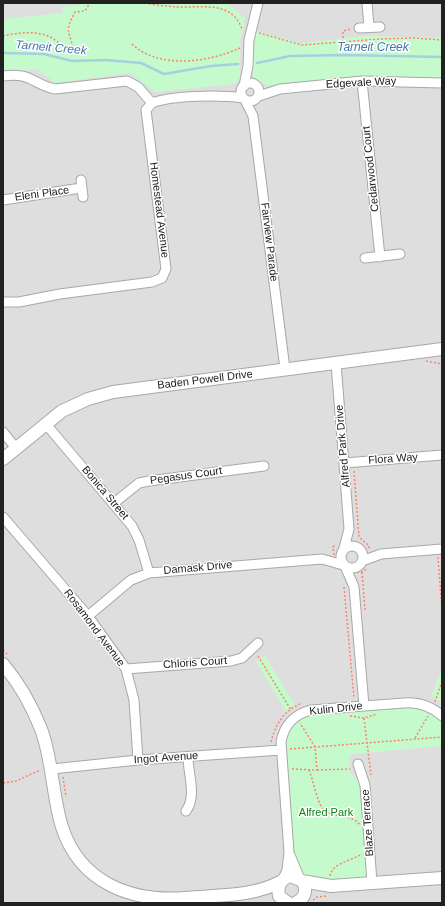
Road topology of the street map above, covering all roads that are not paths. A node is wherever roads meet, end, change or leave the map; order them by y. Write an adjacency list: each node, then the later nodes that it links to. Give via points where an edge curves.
1 (258, 3): 6 (street, via 248,47)
2 (367, 3): 3 (street)
3 (369, 27): 4 (street); 5 (street)
4 (380, 27)
5 (359, 28)
6 (248, 66): 10 (street); 11 (street)
7 (3, 76): 16 (street, via 23,75 45,87 56,89 127,81 138,87)
8 (362, 81): 9 (street, Edgevale Way); 12 (street, Edgevale Way); 21 (street, Cedarwood Court)
9 (442, 83)
10 (256, 85): 11 (street, via 249,83); 12 (street, Edgevale Way); 14 (street, via 259,90)
11 (243, 87): 13 (street); 15 (street, via 241,94)
12 (280, 89): 14 (street, Edgevale Way)
13 (221, 95): 15 (street); 16 (street)
14 (258, 97): 15 (street, via 252,101); 17 (street, Fairview Parade)
15 (244, 99): 17 (street, Fairview Parade)
16 (152, 103): 23 (street, Homestead Avenue, via 146,110 166,269 162,278 152,282 20,302)
17 (253, 116): 28 (street, Fairview Parade)
18 (82, 188): 19 (street, Eleni Place)
19 (3, 200)
20 (400, 254): 21 (street)
21 (380, 257): 22 (street)
22 (365, 258)
23 (3, 302)
24 (442, 349): 26 (street, Baden Powell Drive)
25 (442, 354): 26 (street, Baden Powell Drive)
26 (426, 357): 27 (street, Baden Powell Drive)
27 (336, 363): 28 (street, Baden Powell Drive); 34 (street, Alfred Park Drive)
28 (285, 369): 29 (street, Baden Powell Drive, via 113,392 88,399 62,411)
29 (45, 423): 31 (street, Baden Powell Drive); 36 (street, Bonica Street)
30 (3, 432): 31 (street)
31 (16, 448): 33 (street, Baden Powell Drive)
32 (442, 455): 34 (street, Flora Way)
33 (3, 459)
34 (344, 463): 38 (street, Alfred Park Drive)
35 (264, 466): 36 (street, Pegasus Court, via 149,480 139,483)
36 (114, 502): 46 (street, Bonica Street, via 132,526)
37 (3, 517): 48 (street, Rosamond Avenue)
38 (349, 529): 39 (street, Alfred Park Drive); 41 (street, Alfred Park Drive)
39 (363, 549): 41 (street, via 351,546); 42 (street); 45 (street)
40 (442, 549): 42 (street)
41 (343, 550): 43 (street, Damask Drive); 44 (street, via 340,558)
42 (381, 554): 45 (street)
43 (322, 559): 44 (street, Damask Drive); 46 (street, Damask Drive)
44 (344, 565): 45 (street, via 352,568); 47 (street)
45 (361, 566): 47 (street)
46 (149, 572): 48 (street, Damask Drive, via 131,580)
47 (354, 588): 52 (street)
48 (88, 616): 51 (street, Rosamond Avenue)
49 (256, 646): 51 (street, Chloris Court, via 242,658 231,661)
50 (5, 664): 58 (street, via 25,696 41,730)
51 (126, 669): 56 (street, Rosamond Avenue, via 134,700)
52 (364, 706): 53 (street, Kulin Drive, via 417,703); 54 (street, Kulin Drive, via 311,710 294,715 283,733)
53 (442, 716)
54 (281, 750): 55 (street, Ingot Avenue); 60 (street, Kulin Drive)
55 (188, 757): 56 (street, Ingot Avenue); 59 (street, via 192,796)
56 (138, 760): 58 (street, Ingot Avenue)
57 (358, 764): 65 (street, Blaze Terrace, via 365,785)
58 (51, 769): 67 (street, via 58,812 68,843 94,875 122,892 151,899)
59 (186, 810)
60 (289, 852): 62 (street, Kulin Drive); 63 (street, Kulin Drive, via 287,870)
61 (442, 878): 65 (street)
62 (301, 880): 63 (street, via 291,876); 64 (street); 68 (street, via 306,890)
63 (282, 881): 66 (street); 68 (street, via 278,891)
64 (334, 881): 65 (street); 68 (street)
65 (372, 884)
66 (254, 892): 67 (street); 68 (street)
67 (177, 901)
68 (292, 902)

